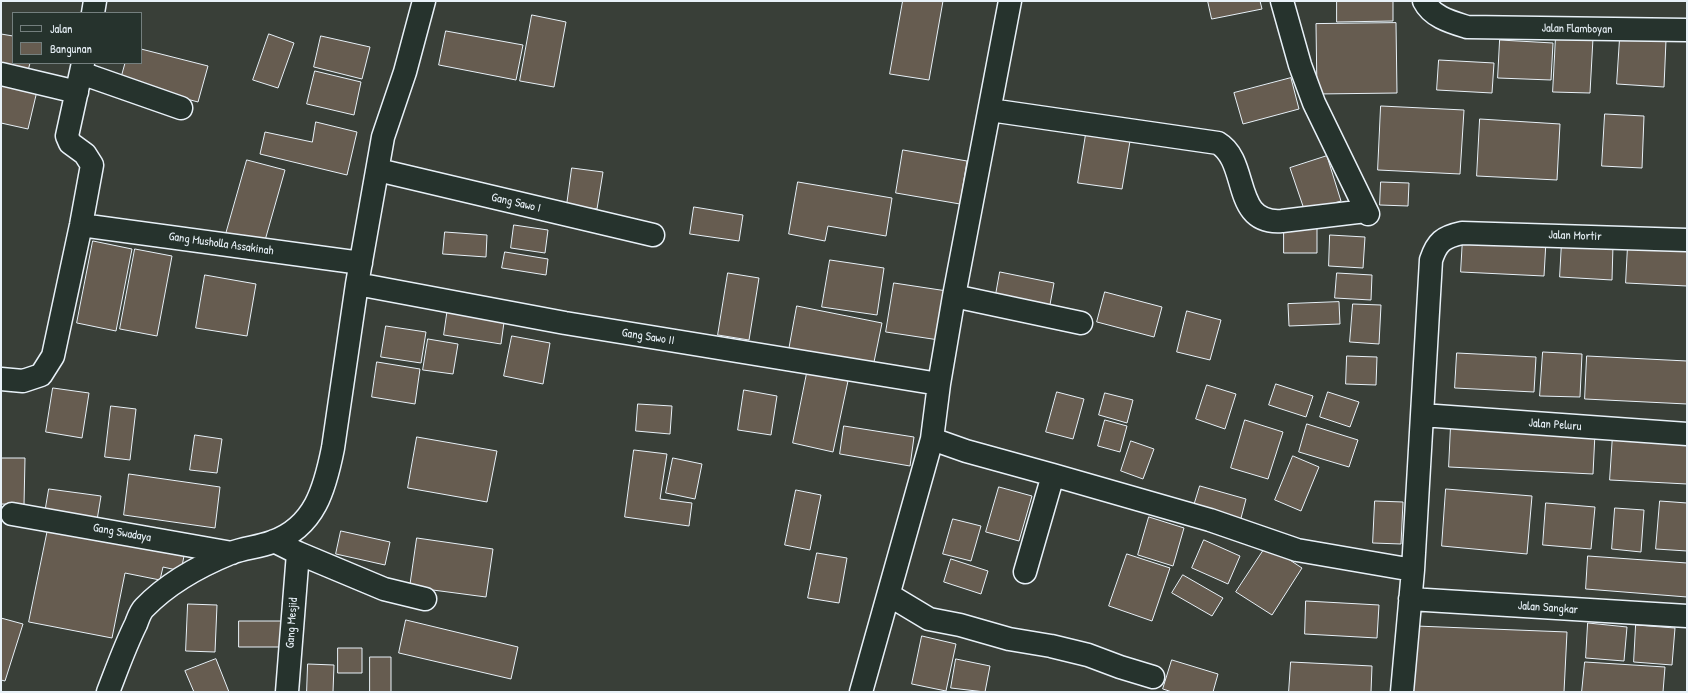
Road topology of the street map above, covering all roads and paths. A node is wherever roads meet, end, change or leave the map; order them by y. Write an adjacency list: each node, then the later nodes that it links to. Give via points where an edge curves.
1 (95, 1): 6 (street)
2 (424, 1): 12 (street, via 405,72 383,137)
3 (1010, 1): 11 (street)
4 (1282, 1): 11 (street, via 1314,103 1367,213 1269,221 1256,215 1246,202 1231,155 1218,143)
5 (1424, 1): 7 (street, Jalan Flamboyan, via 1439,17 1467,27)
6 (93, 12)
7 (1687, 30)
8 (1, 74): 9 (street)
9 (80, 76): 10 (street); 13 (street, via 67,136 70,143 85,154 92,165)
10 (181, 108)
11 (990, 110): 17 (street)
12 (378, 170): 14 (street, Gang Sawo I); 16 (street)
13 (81, 225): 16 (street, Gang Musholla Assakinah); 19 (street, via 53,356 41,375 23,381)
14 (654, 235)
15 (1687, 240): 21 (street, Jalan Mortir, via 1462,233 1449,236 1438,244 1431,260)
16 (359, 274): 20 (street, Gang Sawo II, via 565,323); 26 (street, via 329,472 310,515 293,532)
17 (954, 296): 18 (street); 20 (street)
18 (1081, 323)
19 (1, 379)
20 (939, 384): 23 (street)
21 (1422, 415): 22 (street, Jalan Peluru); 29 (street)
22 (1687, 434)
23 (932, 439): 24 (street); 31 (street)
24 (1053, 475): 29 (street, via 1210,520 1297,550); 30 (street)
25 (12, 514): 27 (street, Gang Swadaya)
26 (274, 541): 27 (street); 28 (street)
27 (232, 553): 36 (street, via 179,579 143,609)
28 (298, 553): 32 (street, via 384,589); 37 (street, Gang Mesjid)
29 (1413, 570): 33 (street)
30 (1025, 572)
31 (889, 595): 35 (street, via 929,620 1088,655); 38 (street)
32 (425, 599)
33 (1410, 599): 34 (street, Jalan Sangkar); 39 (street)
34 (1687, 616)
35 (1153, 677)
36 (108, 692)
37 (287, 692)
38 (862, 692)
39 (1402, 692)

